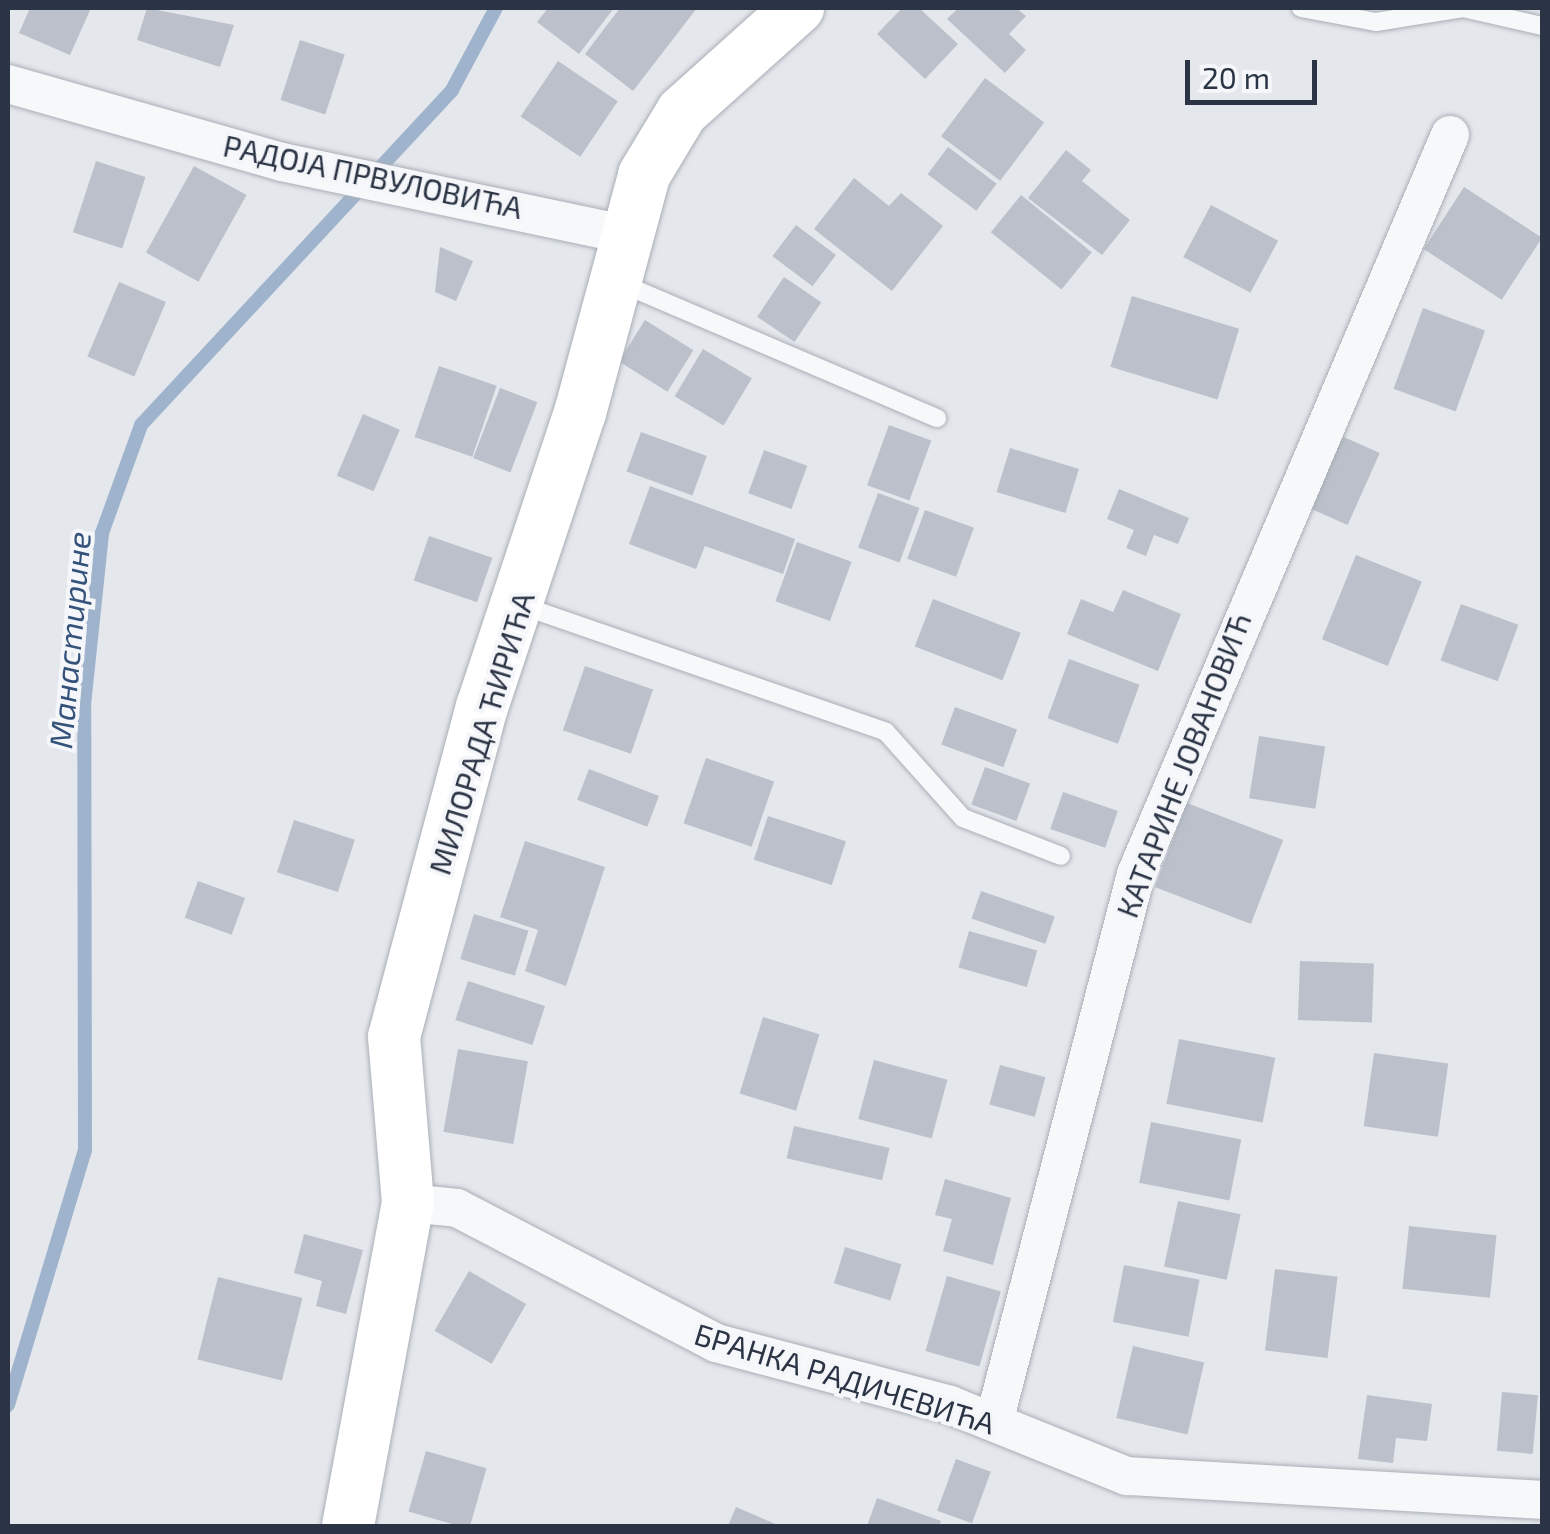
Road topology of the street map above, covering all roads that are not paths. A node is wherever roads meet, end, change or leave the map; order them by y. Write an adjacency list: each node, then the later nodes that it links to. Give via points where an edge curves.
1 (798, 8): 6 (street, МИЛОРАДА ЋИРИЋА, via 682,112)
2 (1301, 8): 3 (lane, via 1348,22 1464,8)
3 (1542, 26)
4 (8, 84): 6 (street, РАДОЈА ПРВУЛОВИЋА, via 325,172 419,188)
5 (1450, 135): 11 (street, КАТАРИНЕ ЈОВАНОВИЋ, via 1136,874)
6 (618, 257): 7 (lane); 8 (street, МИЛОРАДА ЋИРИЋА)
7 (937, 418)
8 (519, 605): 9 (lane, via 886,732 963,818); 10 (street, МИЛОРАДА ЋИРИЋА, via 482,707 394,1037)
9 (1061, 856)
10 (408, 1202): 11 (street, БРАНКА РАДИЧЕВИЋА, via 457,1208 716,1343); 13 (street, МИЛОРАДА ЋИРИЋА)
11 (994, 1422): 12 (street, БРАНКА РАДИЧЕВИЋА, via 1164,1484)
12 (1542, 1500)
13 (348, 1526)

